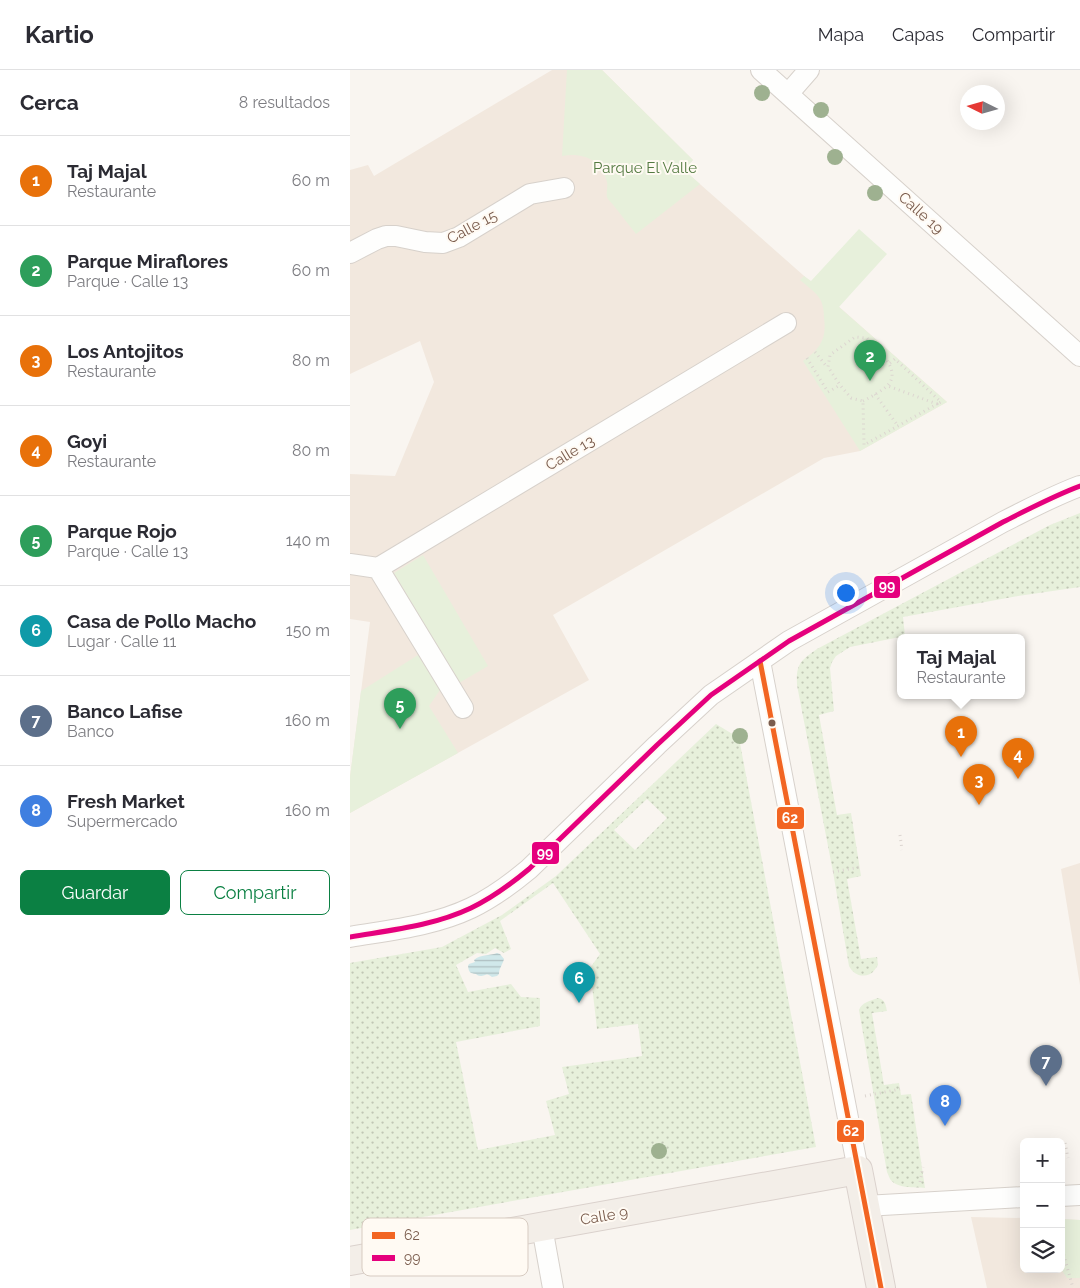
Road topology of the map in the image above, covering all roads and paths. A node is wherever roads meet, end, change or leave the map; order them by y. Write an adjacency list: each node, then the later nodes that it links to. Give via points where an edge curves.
1 (761, 70): 3 (street, Calle 19)
2 (809, 70): 3 (street)
3 (788, 94): 8 (street, Calle 19)
4 (564, 188): 5 (street, Calle 15, via 530,194 459,237 443,243 386,236)
5 (350, 254)
6 (786, 323): 20 (street, Calle 13)
7 (815, 352): 11 (path)
8 (1080, 356)
9 (807, 358): 12 (path, via 828,392)
10 (890, 363): 11 (path, via 867,338 855,337 830,355); 13 (path, via 892,376); 16 (path, via 894,359 941,402)
11 (828, 367): 12 (path)
12 (840, 385): 15 (path, via 851,398)
13 (888, 386): 14 (path); 16 (path)
14 (875, 394): 15 (path); 17 (path)
15 (863, 401): 17 (path, via 864,444)
16 (937, 404): 17 (path)
17 (898, 426)
18 (1080, 486): 21 (street, via 995,527 789,641)
19 (350, 564): 20 (street)
20 (378, 568): 22 (street)
21 (760, 661): 27 (street, via 711,695 511,884 471,908 444,918); 29 (street)
22 (463, 708)
23 (900, 835): 24 (path)
24 (902, 850)
25 (860, 867): 26 (path)
26 (833, 872)
27 (350, 937)
28 (900, 1089): 29 (path)
29 (844, 1100): 33 (street)
30 (1065, 1143): 31 (path)
31 (1068, 1158)
32 (922, 1167): 34 (path)
33 (858, 1170): 38 (main road); 39 (main road, Calle 9)
34 (919, 1188)
35 (1080, 1195): 36 (street)
36 (1065, 1196)
37 (1020, 1198): 38 (street)
38 (865, 1206): 43 (main road)
39 (542, 1227): 40 (main road, Calle 9); 42 (street)
40 (528, 1229)
41 (1065, 1259): 44 (path)
42 (554, 1288)
43 (881, 1288)
44 (1073, 1288)

